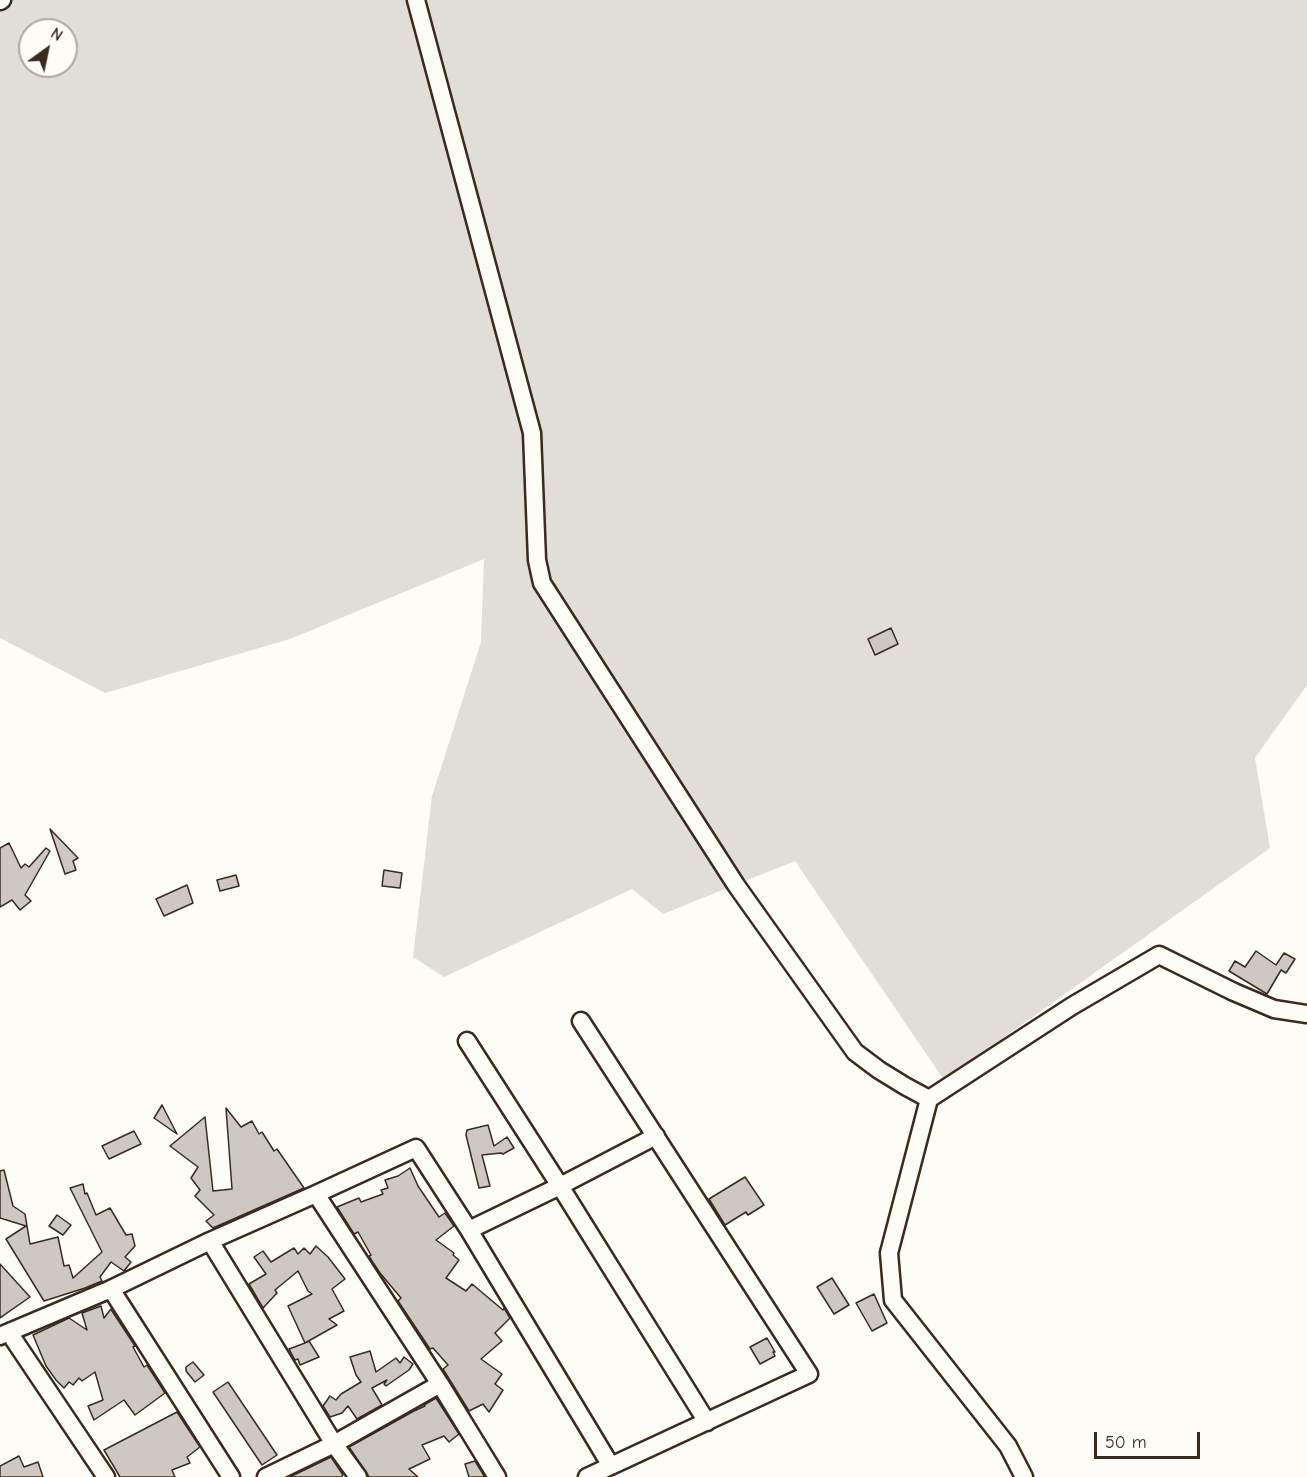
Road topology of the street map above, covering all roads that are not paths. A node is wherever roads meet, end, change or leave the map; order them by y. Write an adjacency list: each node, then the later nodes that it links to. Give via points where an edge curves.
1 (416, 0): 5 (street, via 532,433 537,561 542,584 736,885 855,1052)
2 (1307, 1014): 5 (street, via 1274,1009 1159,955)
3 (581, 1021): 6 (street)
4 (467, 1041): 7 (street)
5 (929, 1099): 23 (street, via 889,1253 892,1300 1008,1446)
6 (656, 1136): 7 (street); 14 (street, via 809,1374)
7 (560, 1186): 9 (street); 14 (street)
8 (316, 1194): 9 (street, via 416,1148); 10 (street); 13 (street)
9 (469, 1230): 16 (street)
10 (210, 1241): 11 (street); 15 (street)
11 (111, 1289): 12 (street); 18 (street)
12 (5, 1333): 17 (street, via 14,1340)
13 (440, 1384): 15 (street); 21 (street)
14 (706, 1422): 16 (street)
15 (334, 1444): 19 (street); 20 (street)
16 (611, 1466): 22 (street)
17 (106, 1477)
18 (231, 1477)
19 (266, 1477)
20 (358, 1477)
21 (497, 1477)
22 (587, 1477)
23 (1024, 1477)

